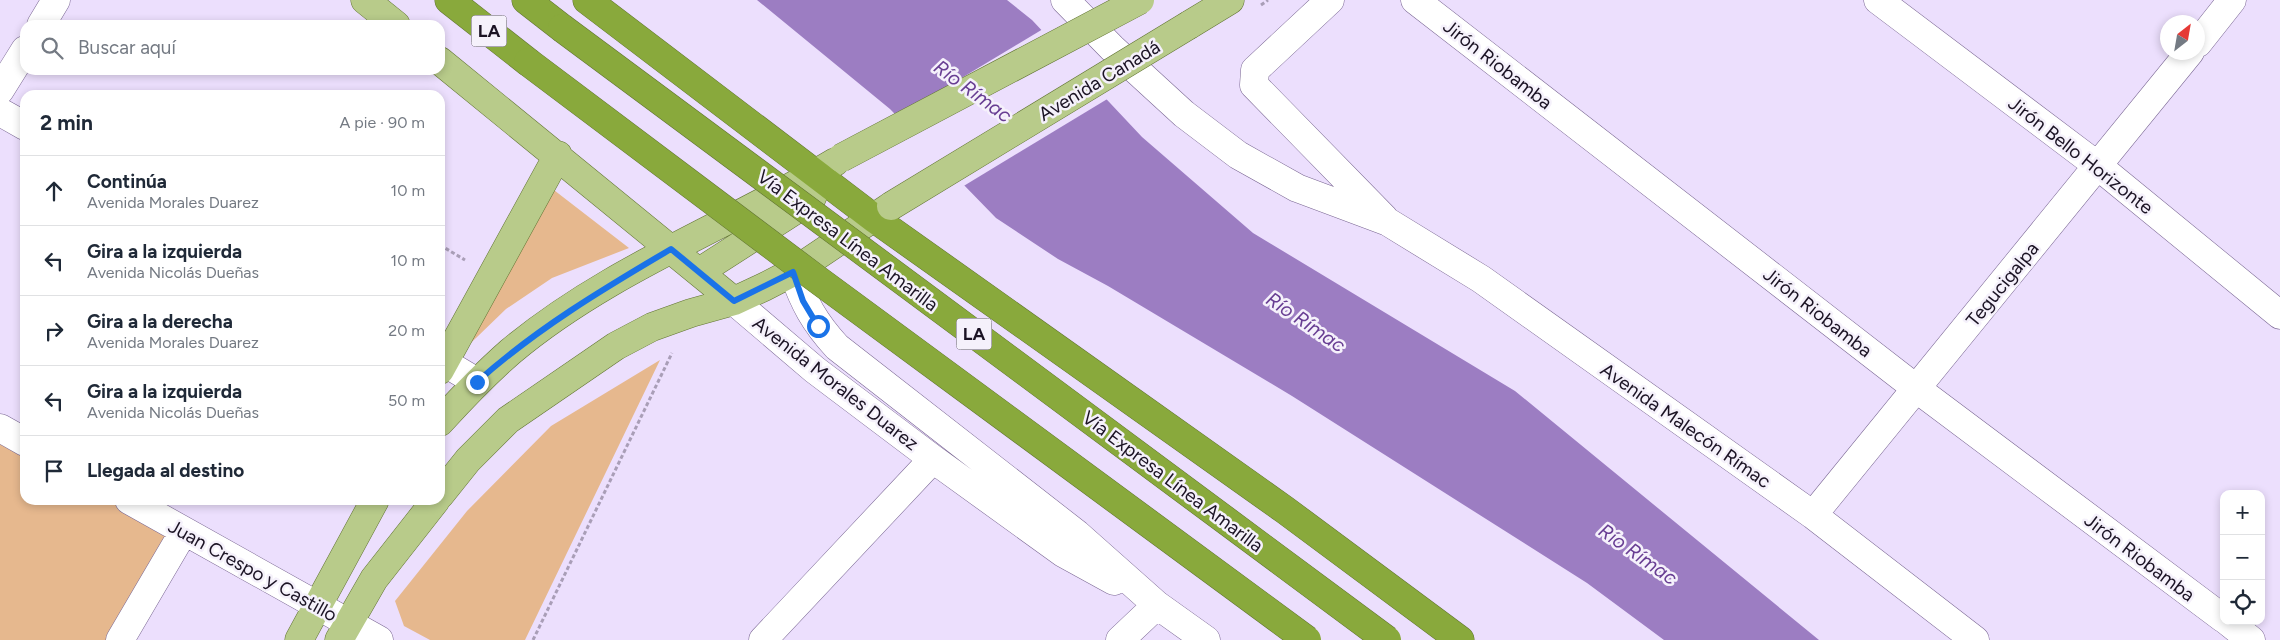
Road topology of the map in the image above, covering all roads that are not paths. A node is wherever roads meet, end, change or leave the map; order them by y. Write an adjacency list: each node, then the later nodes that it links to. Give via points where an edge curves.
1 (56, 0): 13 (street)
2 (365, 0): 14 (main road)
3 (449, 0): 57 (highway, LA, bridge, via 822,282)
4 (526, 0): 58 (highway, Vía Expresa Línea Amarilla / LA, bridge)
5 (587, 0): 24 (highway)
6 (1065, 0): 26 (street, Avenida Malecón Rímac, via 1184,114 1238,154 1297,188)
7 (1140, 0): 24 (main road, bridge)
8 (1230, 0): 25 (main road, Avenida Canadá, bridge)
9 (1330, 0): 26 (street, Avenida Malecón Rímac, via 1255,70 1254,86)
10 (1415, 0): 35 (street, Jirón Riobamba)
11 (1878, 0): 23 (street, Jirón Bello Horizonte)
12 (2232, 0): 15 (street)
13 (44, 20)
14 (390, 20)
15 (2205, 34)
16 (20, 58): 19 (street)
17 (2184, 60): 23 (street, Tegucigalpa)
18 (445, 65): 22 (main road, Avenida Morales Duarez)
19 (0, 90)
20 (0, 112): 21 (street)
21 (20, 123)
22 (558, 155): 27 (main road, Avenida Morales Duarez); 32 (main road)
23 (2098, 166): 31 (street, Jirón Bello Horizonte); 35 (street, Tegucigalpa)
24 (816, 174): 25 (highway); 27 (main road); 28 (main road, via 816,188 811,200)
25 (883, 212): 29 (main road, Avenida Canadá); 59 (highway)
26 (1388, 222): 44 (street, Avenida Malecón Rímac, via 1481,279)
27 (671, 249): 28 (main road, Avenida Morales Duarez); 34 (main road, via 578,304 511,351)
28 (699, 272): 30 (main road, Avenida Morales Duarez)
29 (793, 272): 30 (main road, Avenida Canadá); 46 (street, Avenida Morales Duarez, via 803,301 836,347 1077,534)
30 (734, 301): 39 (street, Avenida Morales Duarez, via 815,370); 40 (main road, Avenida Canadá, via 691,313 616,346 508,420)
31 (2280, 315)
32 (445, 357)
33 (445, 366): 34 (street)
34 (477, 382): 36 (main road)
35 (1917, 388): 44 (street, Tegucigalpa); 48 (street, Jirón Riobamba)
36 (445, 417)
37 (0, 428): 38 (street)
38 (20, 439)
39 (933, 459): 46 (street, Avenida Morales Duarez, via 1063,553); 54 (street)
40 (445, 489)
41 (138, 505): 45 (street, Juan Crespo y Castillo)
42 (372, 505): 47 (main road)
43 (432, 505): 50 (main road, via 374,579)
44 (1813, 516): 60 (street, Avenida Malecón Rímac)
45 (184, 531): 47 (street, Juan Crespo y Castillo); 51 (street)
46 (1157, 605): 55 (street); 56 (street, Avenida Morales Duarez)
47 (316, 606): 50 (street, Juan Crespo y Castillo); 52 (main road)
48 (2220, 616)
49 (2232, 625): 61 (street, Jirón Riobamba)
50 (343, 632): 53 (street, Juan Crespo y Castillo)
51 (120, 640)
52 (298, 640)
53 (378, 640)
54 (763, 640)
55 (1120, 640)
56 (1206, 640)
57 (1307, 640)
58 (1387, 640)
59 (1460, 640)
60 (1975, 640)
61 (2252, 640)

